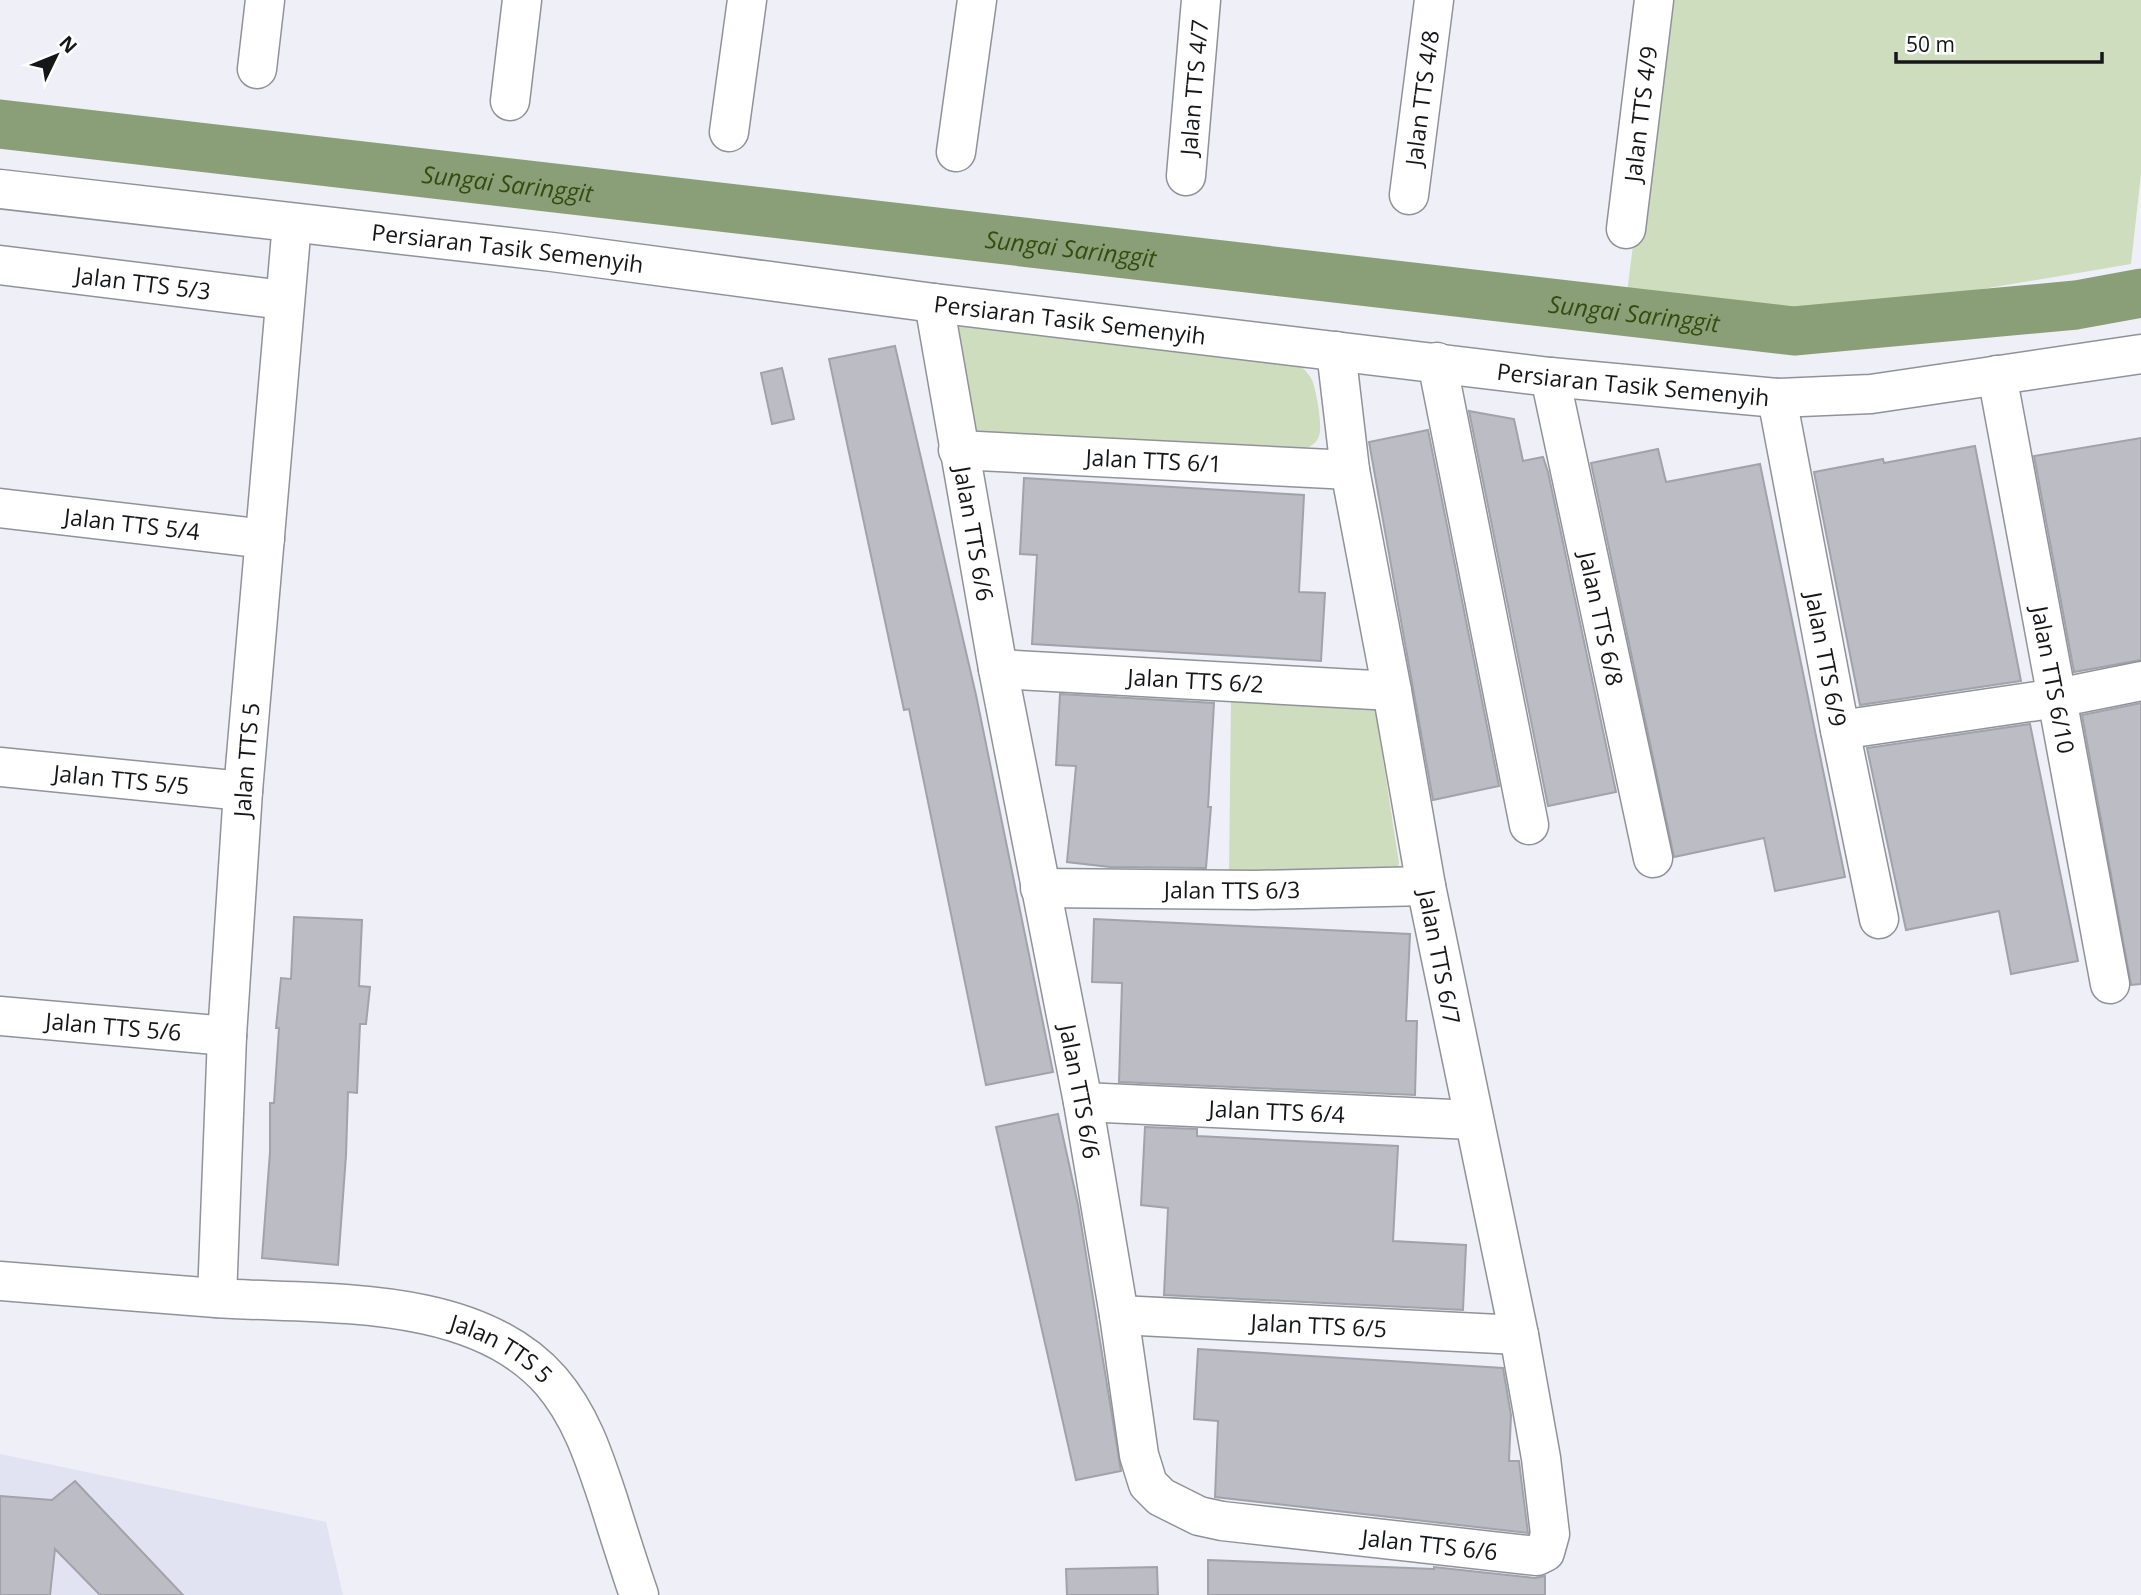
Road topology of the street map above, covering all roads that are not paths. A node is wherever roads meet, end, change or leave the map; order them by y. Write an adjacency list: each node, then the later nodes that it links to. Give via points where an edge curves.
1 (265, 0): 8 (street)
2 (522, 0): 9 (street)
3 (747, 0): 10 (street)
4 (977, 0): 11 (street)
5 (1201, 0): 12 (street, Jalan TTS 4/7)
6 (1434, 0): 14 (street, Jalan TTS 4/8)
7 (1654, 0): 16 (street, Jalan TTS 4/9)
8 (257, 69)
9 (510, 102)
10 (729, 132)
11 (956, 152)
12 (1186, 176)
13 (0, 189): 15 (street, Persiaran Tasik Semenyih)
14 (1409, 195)
15 (292, 223): 18 (street, Jalan TTS 5); 19 (street, Persiaran Tasik Semenyih)
16 (1626, 229)
17 (0, 265): 18 (street, Jalan TTS 5/3)
18 (284, 300): 29 (street, Jalan TTS 5)
19 (934, 303): 20 (street, Persiaran Tasik Semenyih); 26 (street, Jalan TTS 6/6)
20 (1336, 351): 22 (street, Persiaran Tasik Semenyih); 27 (street, Jalan TTS 6/7)
21 (2141, 354): 23 (street, Persiaran Tasik Semenyih)
22 (1437, 362): 24 (street, Persiaran Tasik Semenyih); 37 (street)
23 (1997, 375): 25 (street, Persiaran Tasik Semenyih, via 1871,394); 33 (street, Jalan TTS 6/10)
24 (1550, 377): 25 (street, Persiaran Tasik Semenyih); 38 (street, Jalan TTS 6/8)
25 (1777, 398): 34 (street, Jalan TTS 6/9)
26 (958, 450): 27 (street, Jalan TTS 6/1); 30 (street, Jalan TTS 6/6)
27 (1350, 470): 32 (street, Jalan TTS 6/7)
28 (0, 508): 29 (street, Jalan TTS 5/4)
29 (265, 539): 36 (street, Jalan TTS 5)
30 (998, 669): 32 (street, Jalan TTS 6/2); 40 (street, Jalan TTS 6/6)
31 (2141, 681): 33 (street)
32 (1392, 691): 39 (street, Jalan TTS 6/7)
33 (2057, 698): 34 (street); 42 (street, Jalan TTS 6/10)
34 (1840, 730): 41 (street, Jalan TTS 6/9)
35 (0, 767): 36 (street, Jalan TTS 5/5)
36 (243, 791): 44 (street, Jalan TTS 5)
37 (1529, 825)
38 (1653, 858)
39 (1426, 886): 40 (street, Jalan TTS 6/3); 46 (street, Jalan TTS 6/7)
40 (1040, 888): 45 (street, Jalan TTS 6/6)
41 (1879, 919)
42 (2110, 984)
43 (0, 1016): 44 (street, Jalan TTS 5/6)
44 (227, 1036): 48 (street, Jalan TTS 5)
45 (1083, 1102): 46 (street, Jalan TTS 6/4); 49 (street, Jalan TTS 6/6)
46 (1473, 1119): 50 (street, Jalan TTS 6/7)
47 (0, 1280): 48 (street, Jalan TTS 5)
48 (217, 1298): 52 (street, Jalan TTS 5, via 378,1307 451,1321 494,1338 526,1359 569,1404 589,1441)
49 (1119, 1315): 50 (street, Jalan TTS 6/5); 51 (street, Jalan TTS 6/6, via 1144,1473 1161,1497 1175,1506 1245,1525)
50 (1519, 1335): 51 (street, Jalan TTS 6/7, via 1550,1534 1545,1552)
51 (1537, 1556)
52 (639, 1595)

